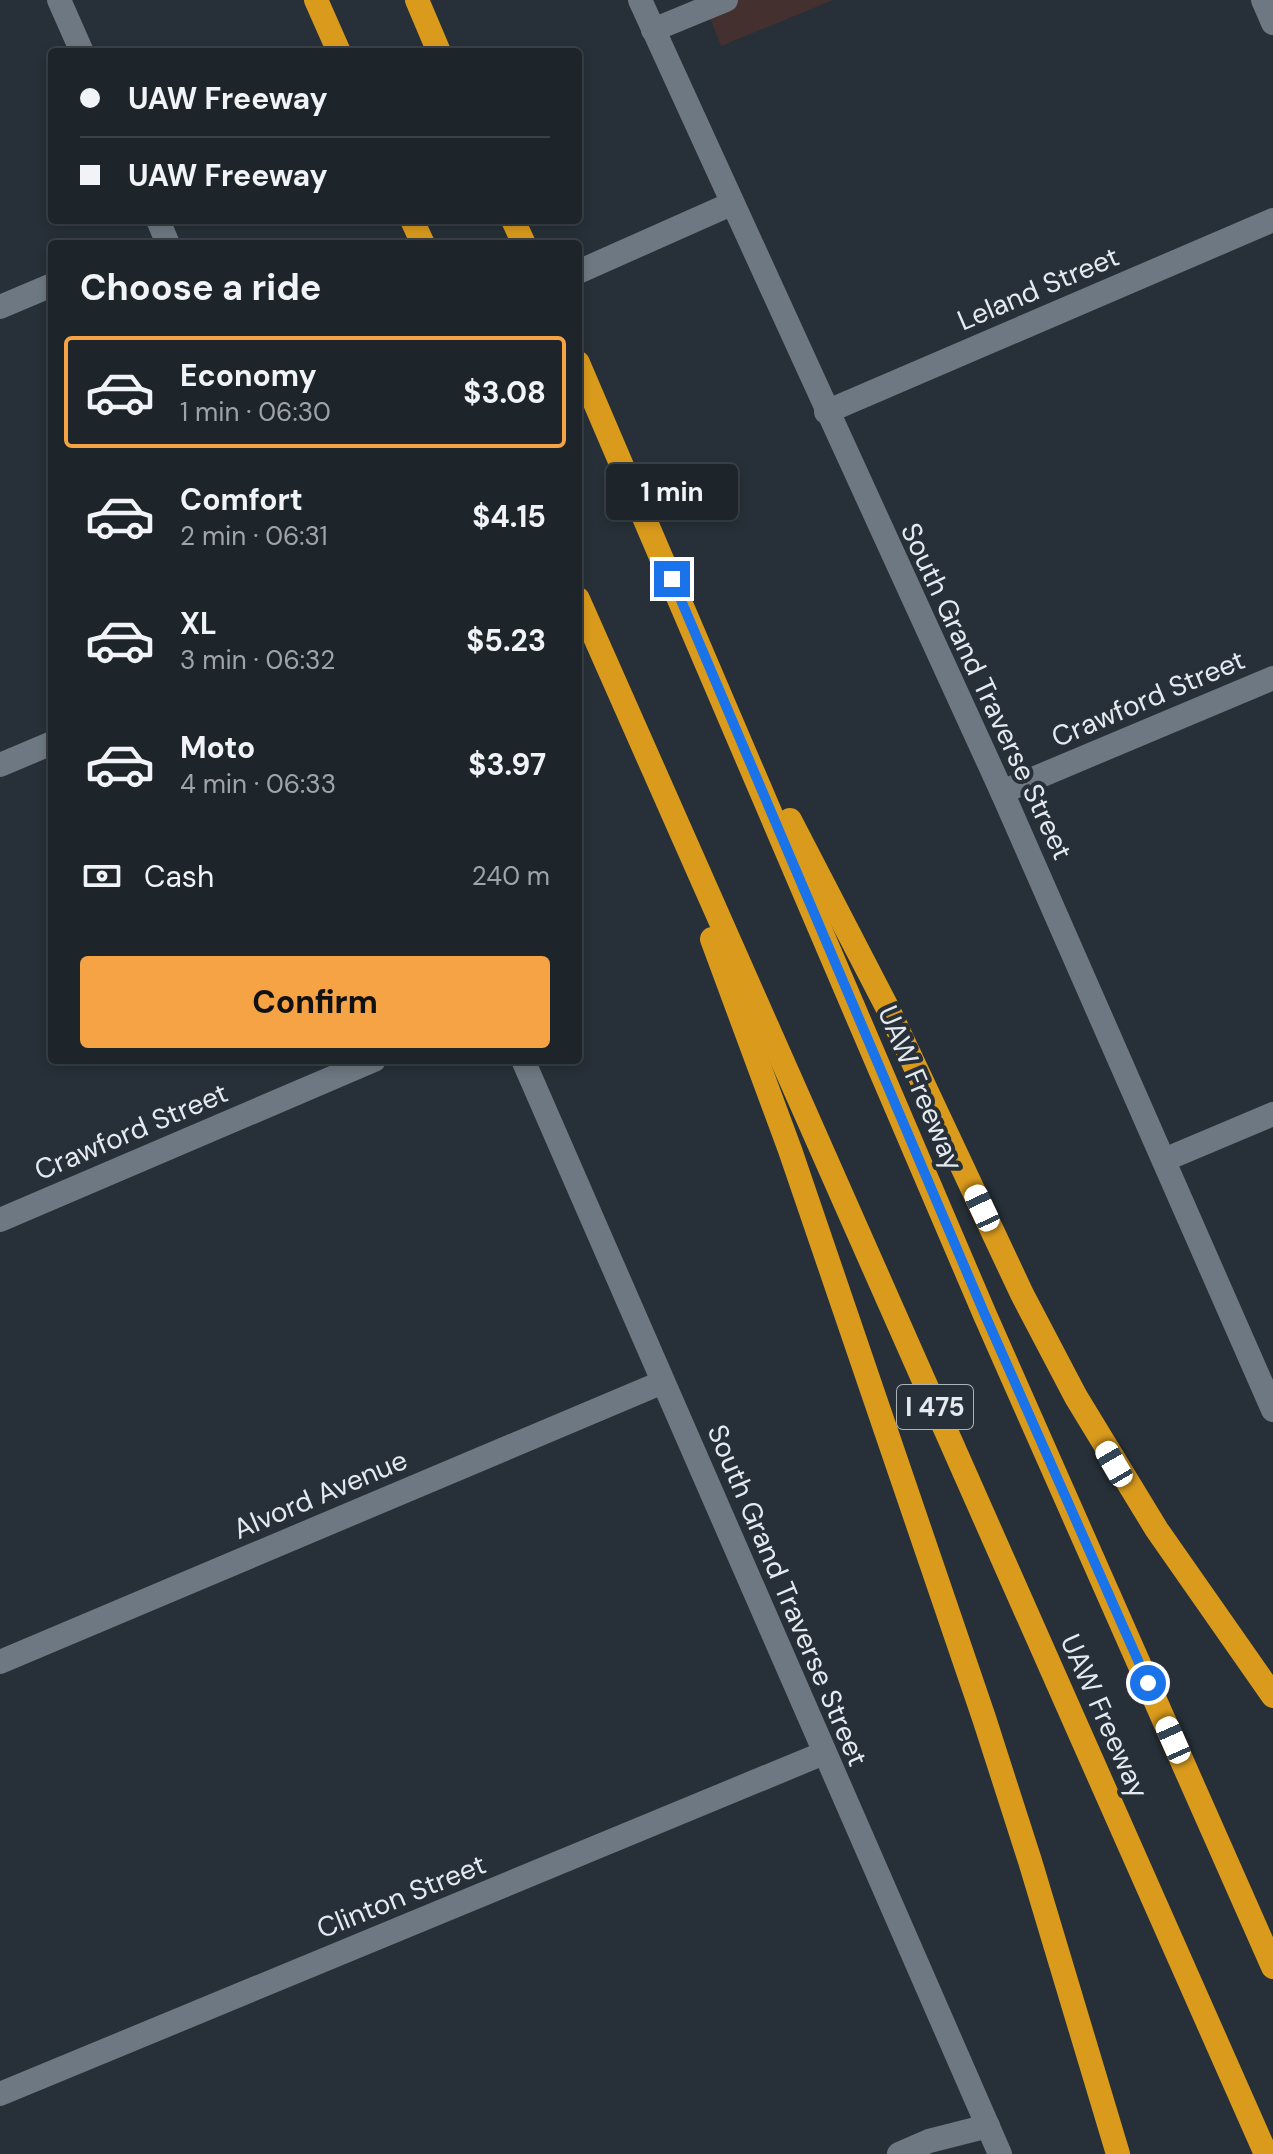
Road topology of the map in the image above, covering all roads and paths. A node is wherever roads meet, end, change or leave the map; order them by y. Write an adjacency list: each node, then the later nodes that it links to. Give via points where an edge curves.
1 (59, 0): 9 (street)
2 (316, 0): 10 (highway)
3 (417, 0): 11 (highway)
4 (640, 0): 8 (street, South Grand Traverse Street)
5 (726, 0): 8 (street)
6 (1263, 0): 7 (street)
7 (1273, 23)
8 (653, 30): 12 (street, South Grand Traverse Street)
9 (80, 48)
10 (337, 48)
11 (437, 48)
12 (731, 204): 14 (street); 18 (street, South Grand Traverse Street)
13 (1273, 220): 18 (street, Leland Street)
14 (582, 270)
15 (48, 287): 16 (street)
16 (0, 307)
17 (582, 372): 21 (highway, UAW Freeway / I 475)
18 (826, 412): 25 (street, South Grand Traverse Street)
19 (582, 608): 20 (highway, UAW Freeway / I 475)
20 (605, 661): 41 (highway, via 800,1179 1026,1847); 42 (highway, UAW Freeway / I 475)
21 (707, 662): 34 (highway, via 888,1009 1069,1385 1149,1519); 36 (highway, UAW Freeway / I 475, via 985,1315)
22 (1273, 678): 25 (street, Crawford Street)
23 (48, 745): 24 (street)
24 (0, 765)
25 (1002, 792): 29 (street, South Grand Traverse Street)
26 (365, 1064): 30 (street, Crawford Street)
27 (525, 1064): 31 (street, South Grand Traverse Street)
28 (1273, 1114): 29 (street)
29 (1164, 1160): 32 (street, South Grand Traverse Street)
30 (0, 1220)
31 (663, 1382): 33 (street, Alvord Avenue); 35 (street, South Grand Traverse Street)
32 (1273, 1410)
33 (0, 1662)
34 (1273, 1696)
35 (824, 1753): 37 (street, Clinton Street); 38 (street, South Grand Traverse Street)
36 (1273, 1967)
37 (0, 2094)
38 (988, 2126): 39 (street); 40 (street, South Grand Traverse Street)
39 (899, 2154)
40 (1000, 2154)
41 (1118, 2154)
42 (1266, 2154)

